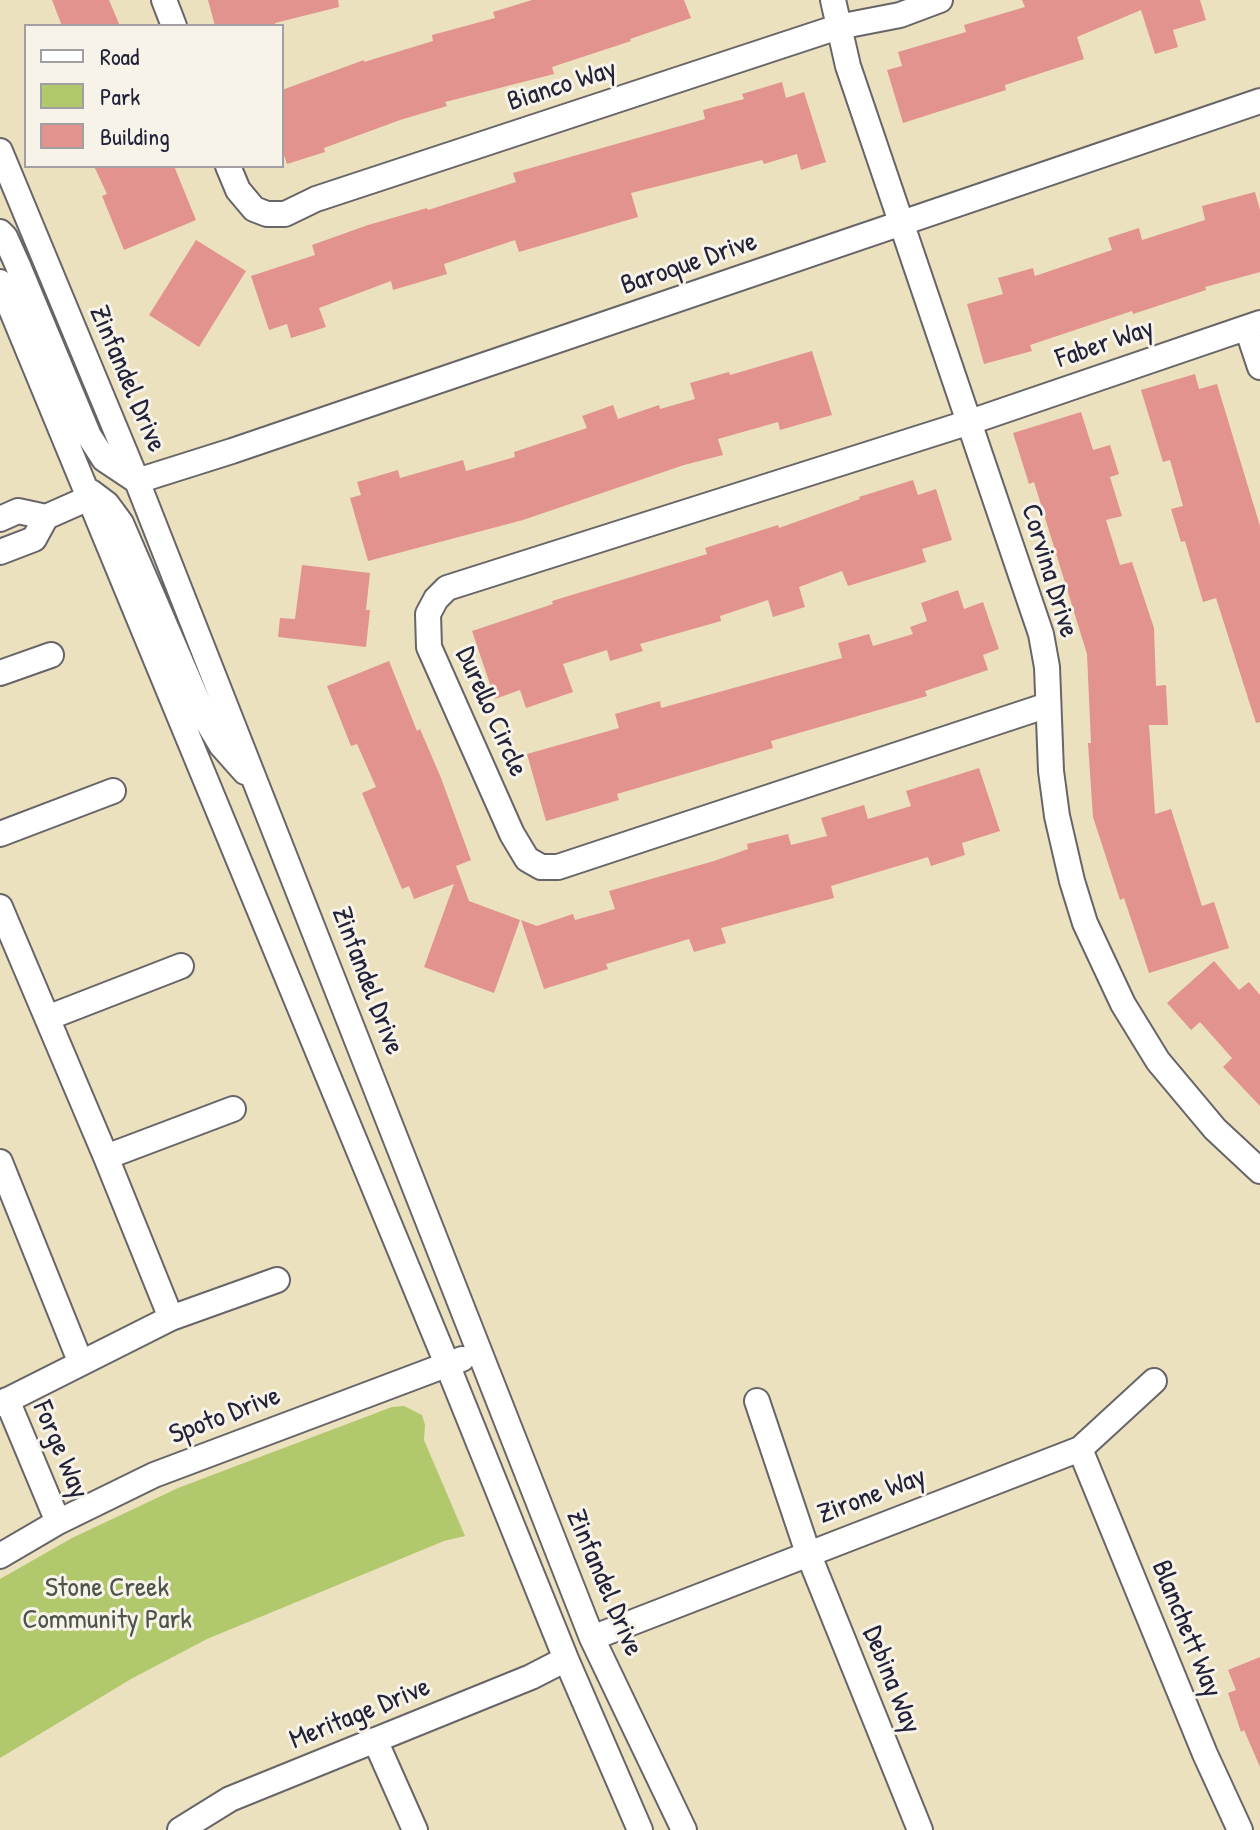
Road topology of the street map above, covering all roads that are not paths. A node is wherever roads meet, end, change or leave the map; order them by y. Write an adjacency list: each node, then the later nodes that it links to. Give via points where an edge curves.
1 (164, 0): 4 (street)
2 (833, 0): 5 (street, Corvina Drive)
3 (940, 0): 5 (street, Bianco Way, via 900,15)
4 (173, 24)
5 (838, 27): 8 (street, Bianco Way, via 316,199 285,214 254,209); 9 (street, Corvina Drive)
6 (1260, 101): 9 (street, Baroque Drive)
7 (0, 151): 15 (street, Zinfandel Drive)
8 (229, 168)
9 (902, 223): 14 (street, Corvina Drive); 15 (street, Baroque Drive)
10 (0, 232): 15 (street, via 89,436 104,459)
11 (0, 282): 16 (street)
12 (1253, 325): 13 (street); 14 (street, Faber Way)
13 (1260, 367)
14 (970, 422): 22 (street, Corvina Drive, via 1041,634); 22 (street, Durello Circle, via 447,588 428,614 429,647 517,845 541,867 558,867)
15 (137, 481): 24 (street, Zinfandel Drive)
16 (88, 494): 17 (street); 24 (street, via 107,504 121,523 205,718); 37 (street)
17 (46, 517): 18 (street, via 18,511); 19 (street, via 34,539)
18 (0, 519)
19 (0, 552)
20 (51, 655): 21 (street)
21 (0, 673)
22 (1048, 705): 32 (street, Corvina Drive, via 1057,816 1072,881 1102,964 1167,1072 1215,1129)
23 (113, 791): 25 (street)
24 (261, 793): 35 (street, Zinfandel Drive)
25 (0, 834)
26 (0, 907): 28 (street)
27 (181, 966): 28 (street)
28 (47, 1018): 30 (street)
29 (233, 1109): 30 (street)
30 (106, 1157): 34 (street)
31 (0, 1162): 36 (street)
32 (1260, 1171)
33 (277, 1280): 34 (street)
34 (171, 1318): 36 (street)
35 (480, 1353): 37 (street, Spoto Drive); 45 (street, Zinfandel Drive)
36 (80, 1361): 40 (street)
37 (447, 1364): 42 (street, Spoto Drive, via 154,1475); 46 (street)
38 (1154, 1381): 41 (street, Zirone Way)
39 (757, 1401): 43 (street, Debina Way)
40 (4, 1402): 42 (street, Forge Way)
41 (1080, 1449): 43 (street, Zirone Way); 53 (street, Blanchett Way)
42 (58, 1522): 44 (street, Spoto Drive)
43 (808, 1553): 45 (street, Zirone Way); 52 (street, Debina Way)
44 (0, 1556)
45 (592, 1638): 51 (street, Zinfandel Drive)
46 (566, 1659): 47 (street, Meritage Drive); 50 (street)
47 (375, 1740): 48 (street, Meritage Drive, via 230,1799); 49 (street)
48 (180, 1830)
49 (415, 1830)
50 (640, 1830)
51 (684, 1830)
52 (920, 1830)
53 (1240, 1830)

